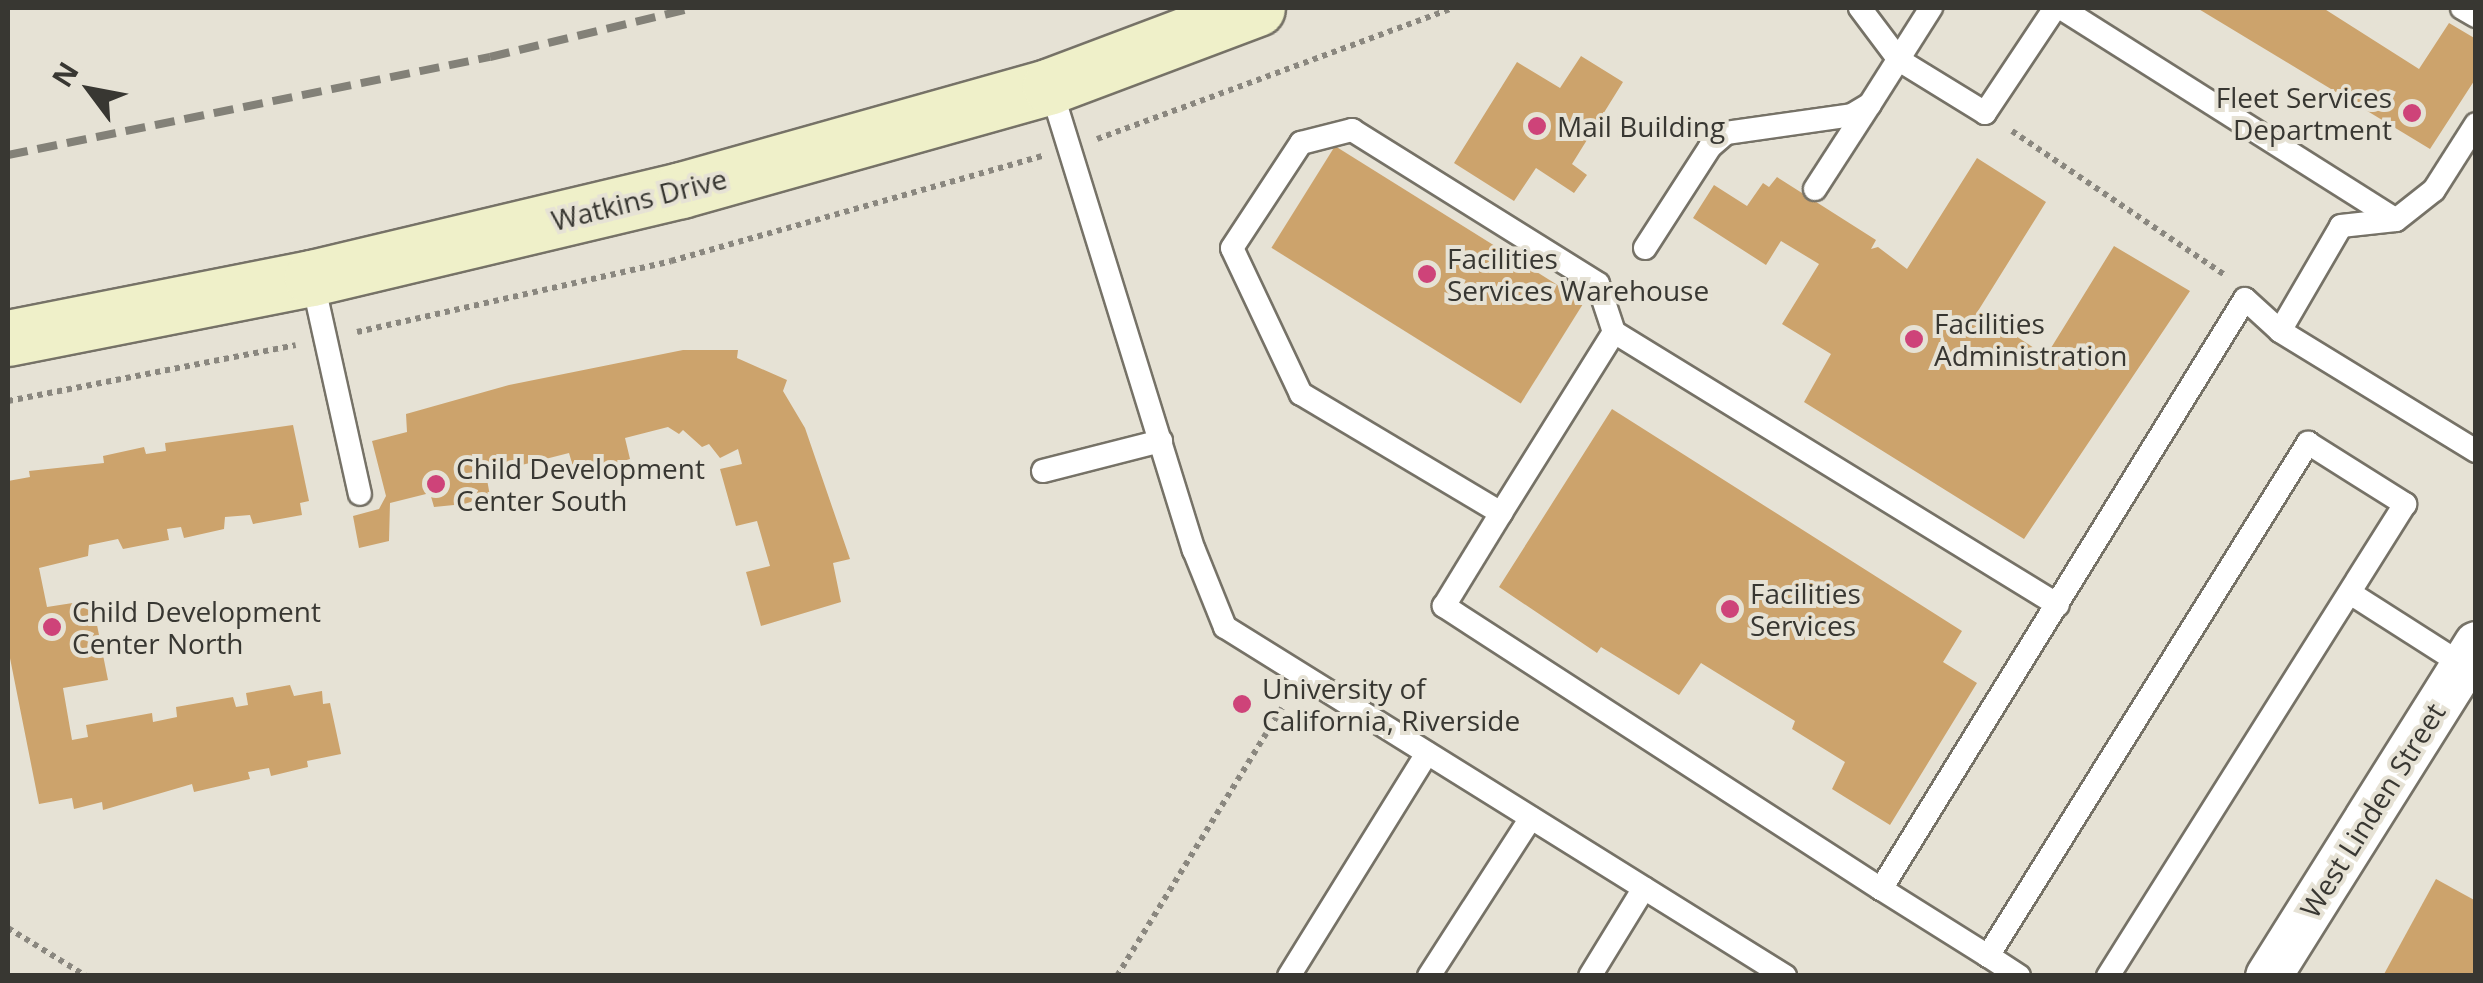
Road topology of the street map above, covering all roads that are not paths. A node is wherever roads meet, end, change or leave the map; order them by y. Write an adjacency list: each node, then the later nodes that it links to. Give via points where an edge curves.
1 (1257, 8): 8 (main road, Watkins Drive)
2 (1860, 8): 7 (lane)
3 (1931, 8): 7 (lane)
4 (2058, 8): 7 (lane, via 1985,114); 12 (lane)
5 (2462, 8): 6 (lane)
6 (2476, 16)
7 (1899, 60): 9 (lane)
8 (1050, 86): 14 (main road, Watkins Drive, via 682,190); 18 (lane)
9 (1870, 104): 11 (lane); 13 (lane, via 1852,115 1726,133)
10 (2476, 124): 12 (lane, via 2434,190)
11 (1815, 190)
12 (2396, 220): 15 (lane, via 2341,226)
13 (1645, 248)
14 (312, 278): 17 (main road, Watkins Drive); 21 (lane)
15 (2280, 331): 19 (lane); 24 (lane, via 2245,299)
16 (1614, 332): 22 (lane); 22 (lane, via 1598,284 1352,130 1301,142 1232,248 1301,394); 24 (lane)
17 (8, 338)
18 (1161, 440): 20 (lane); 26 (lane, via 1224,627)
19 (2476, 451)
20 (1043, 472)
21 (360, 494)
22 (1500, 513): 29 (lane, via 1444,606)
23 (2350, 594): 25 (lane); 31 (lane, via 2405,504 2308,444); 38 (lane)
24 (2058, 604): 29 (lane)
25 (2469, 654): 39 (street, West Linden Street)
26 (1428, 753): 27 (lane); 32 (lane)
27 (1531, 818): 28 (lane); 33 (lane)
28 (1644, 888): 30 (lane); 34 (lane)
29 (1880, 889): 31 (lane)
30 (1752, 954): 35 (lane); 36 (lane)
31 (1988, 956): 37 (lane)
32 (1289, 976)
33 (1428, 976)
34 (1590, 976)
35 (1738, 976)
36 (1785, 976)
37 (2019, 976)
38 (2108, 976)
39 (2268, 976)

